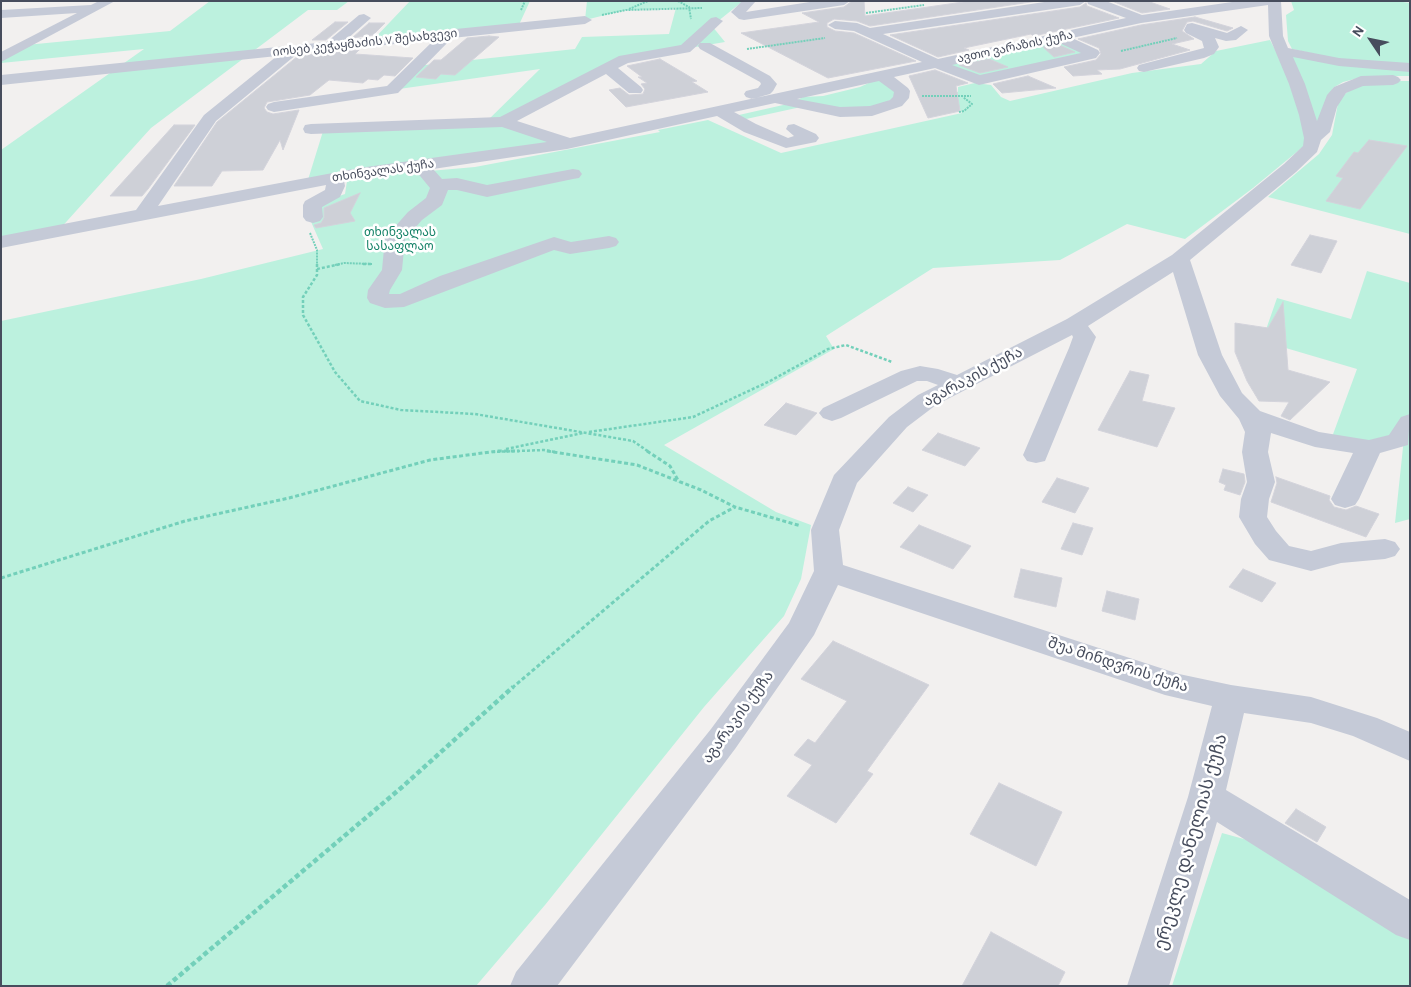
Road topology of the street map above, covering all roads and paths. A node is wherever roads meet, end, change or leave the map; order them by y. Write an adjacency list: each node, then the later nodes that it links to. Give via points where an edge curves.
1 (648, 1): 11 (path)
2 (750, 1): 12 (street, via 738,12 740,14)
3 (771, 1): 12 (street)
4 (844, 1): 12 (street)
5 (1080, 1): 14 (street)
6 (1094, 1): 15 (street)
7 (1268, 1): 15 (street, ავთო ვარაზის ქუჩა)
8 (1274, 1): 24 (street)
9 (104, 4): 13 (street); 32 (street)
10 (954, 9): 14 (street)
11 (626, 10): 17 (path); 18 (path, via 702,8 719,13)
12 (784, 11)
13 (1, 14)
14 (974, 16): 20 (street)
15 (1151, 17): 22 (street); 23 (street, ავთო ვარაზის ქუჩა); 24 (street, via 1226,37)
16 (364, 18): 26 (street)
17 (585, 20): 21 (street, იოსებ კეჭაყმაძის V შესახვევი)
18 (716, 21): 28 (street)
19 (835, 25): 20 (street, via 857,26)
20 (868, 32): 30 (path); 33 (street)
21 (448, 34): 26 (street, იოსებ კეჭაყმაძის V შესახვევი); 49 (street, via 392,90)
22 (1191, 36): 27 (street, via 1208,38); 31 (path)
23 (1058, 37): 33 (street, ავთო ვარაზის ქუჩა); 33 (street, via 1093,53 979,80)
24 (1261, 39): 27 (street); 37 (street, via 1339,62); 55 (street, via 1297,84)
25 (705, 46): 48 (street, via 765,79 769,84 764,91)
26 (330, 47): 29 (street, იოსებ კეჭაყმაძის V შესახვევი)
27 (1212, 47): 36 (street, via 1199,55)
28 (685, 49): 34 (street); 35 (street, via 624,59)
29 (293, 50): 40 (street, იოსებ კეჭაყმაძის V შესახვევი); 61 (street, via 210,118)
30 (739, 51): 43 (street)
31 (1121, 51)
32 (1, 58)
33 (938, 64): 38 (street, ავთო ვარაზის ქუჩა)
34 (711, 66)
35 (608, 68): 42 (street); 52 (street)
36 (1144, 68)
37 (1410, 68)
38 (882, 75): 43 (street, ავთო ვარაზის ქუჩა); 48 (street, via 902,91 901,98 896,103 872,111 840,112)
39 (1410, 79): 55 (street, აგარაკის ქუჩა, via 1361,81 1340,90 1329,107 1322,132)
40 (1, 80)
41 (736, 83): 48 (street)
42 (635, 90)
43 (810, 90): 48 (street, ავთო ვარაზის ქუჩა)
44 (962, 92): 46 (path)
45 (916, 96): 46 (path)
46 (961, 96): 47 (path); 51 (path, via 972,104)
47 (971, 96)
48 (765, 98): 50 (street, თხინვალას ქუჩა)
49 (274, 107)
50 (720, 111): 53 (street, via 786,143 810,138); 56 (street, თხინვალას ქუჩა)
51 (959, 112)
52 (503, 122): 54 (street); 56 (street)
53 (794, 128)
54 (311, 129)
55 (1313, 138): 65 (street, აგარაკის ქუჩა, via 1311,148 1290,168)
56 (567, 144): 57 (street, თხინვალას ქუჩა)
57 (421, 165): 59 (street, თხინვალას ქუჩა); 60 (street)
58 (573, 174): 60 (street, via 487,191 457,184)
59 (334, 178): 61 (street, თხინვალას ქუჩა); 62 (street, via 336,186 333,193 312,205)
60 (437, 185): 66 (street, via 435,201 415,216 395,238)
61 (142, 215): 63 (street, თხინვალას ქუჩა)
62 (313, 217): 67 (path, via 308,229 317,250)
63 (1, 242)
64 (609, 242): 66 (street, via 570,248 554,244 404,300 385,301 378,298)
65 (1179, 259): 68 (street, აგარაკის ქუჩა); 72 (street, via 1210,355 1232,396)
66 (393, 265): 67 (path, via 344,263)
67 (317, 269): 74 (path, via 317,275 303,297 303,315 336,372 360,401 401,410 475,414)
68 (1075, 324): 70 (street, აგარაკის ქუჩა); 77 (street, via 1084,336 1082,348)
69 (920, 373): 70 (street); 71 (street); 74 (path, via 846,346 828,349 693,417)
70 (959, 384): 81 (street, აგარაკის ქუჩა, via 927,400 898,422 876,445 844,481)
71 (832, 413)
72 (1251, 416): 75 (street, via 1266,424 1316,439); 82 (street, via 1258,432 1255,452 1261,482 1253,517 1279,553 1312,562 1341,553)
73 (1410, 422): 75 (street, via 1399,440)
74 (585, 432): 76 (path); 78 (path, via 633,441 670,466)
75 (1369, 448): 79 (street)
76 (498, 451): 78 (path, via 544,450 587,456 637,465); 84 (path, via 430,460 289,498 185,521)
77 (1036, 455)
78 (679, 482): 80 (path)
79 (1346, 498)
80 (735, 507): 81 (path); 89 (path, via 709,521)
81 (825, 530): 83 (street, აგარაკის ქუჩა)
82 (1385, 549)
83 (830, 572): 85 (street, შუა მინდვრის ქუჩა, via 1177,686); 90 (street, აგარაკის ქუჩა, via 803,627 723,739)
84 (1, 578)
85 (1232, 698): 86 (street, შუა მინდვრის ქუჩა, via 1311,710 1366,727); 87 (street, ერეკლე დანელიას ქუჩა)
86 (1410, 747)
87 (1206, 797): 88 (street); 91 (street, ერეკლე დანელიას ქუჩა)
88 (1410, 922)
89 (167, 986)
90 (531, 986)
91 (1148, 986)

